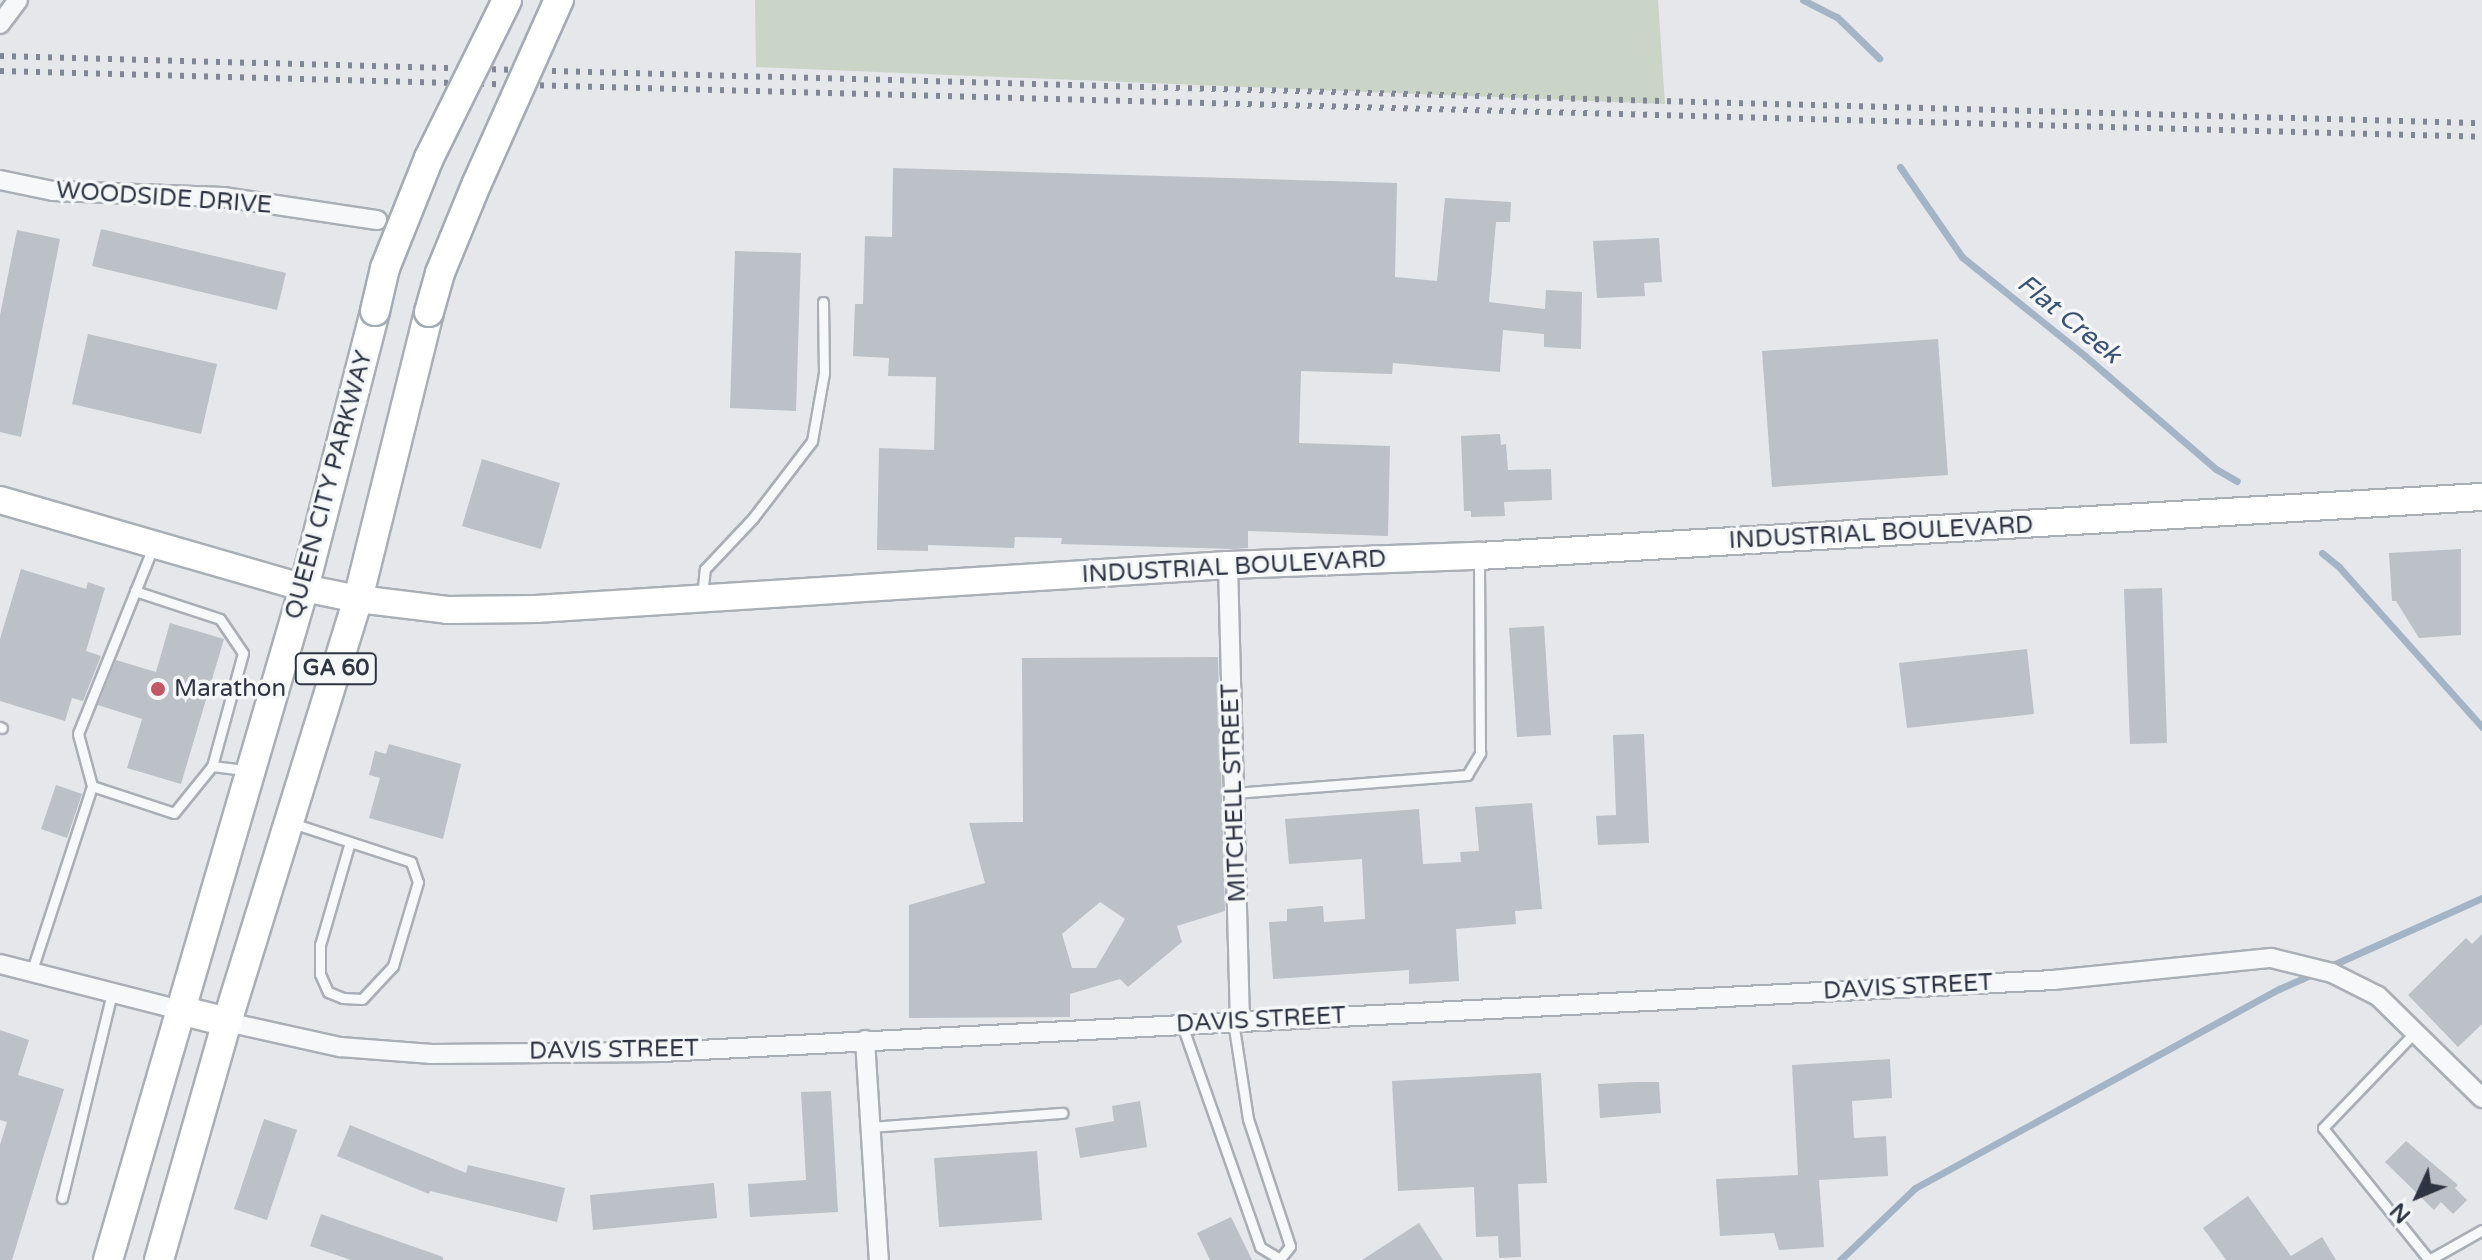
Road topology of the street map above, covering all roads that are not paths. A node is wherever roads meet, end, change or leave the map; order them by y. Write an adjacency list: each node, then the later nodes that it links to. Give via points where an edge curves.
1 (18, 0): 4 (street)
2 (507, 0): 13 (main road, QUEEN CITY PARKWAY / GA 60, bridge, via 429,158 385,268)
3 (559, 0): 15 (main road, GA 60, bridge, via 440,273)
4 (0, 24)
5 (0, 180): 6 (street, WOODSIDE DRIVE, via 53,191 223,197)
6 (377, 220)
7 (823, 302): 16 (lane, via 824,373 812,441 753,518 705,569)
8 (2482, 497): 11 (street, INDUSTRIAL BOULEVARD)
9 (0, 500): 10 (street, INDUSTRIAL BOULEVARD)
10 (154, 544): 13 (street, INDUSTRIAL BOULEVARD); 14 (lane)
11 (1479, 556): 12 (street, INDUSTRIAL BOULEVARD); 22 (lane, via 1480,753 1467,775)
12 (1228, 565): 16 (street, INDUSTRIAL BOULEVARD); 22 (street, MITCHELL STREET)
13 (304, 588): 15 (street, INDUSTRIAL BOULEVARD); 18 (main road, QUEEN CITY PARKWAY / GA 60)
14 (135, 591): 17 (lane, via 220,619 243,653); 21 (lane, via 78,734)
15 (358, 599): 16 (street, INDUSTRIAL BOULEVARD, via 447,610); 23 (main road, GA 60)
16 (701, 599)
17 (234, 684): 18 (lane); 19 (lane)
18 (273, 692): 20 (main road, QUEEN CITY PARKWAY / GA 60)
19 (212, 766): 20 (lane); 21 (lane, via 174,813)
20 (250, 770): 28 (main road, QUEEN CITY PARKWAY / GA 60)
21 (92, 786): 26 (lane)
22 (1234, 793): 29 (street, MITCHELL STREET)
23 (289, 822): 24 (lane); 30 (main road, GA 60)
24 (350, 842): 24 (lane, via 411,862 418,882 393,966 362,999 328,992 320,974 320,945)
25 (0, 964): 26 (street, DAVIS STREET)
26 (31, 973): 27 (street, DAVIS STREET)
27 (112, 993): 28 (street, DAVIS STREET); 37 (lane)
28 (180, 1010): 30 (main road, DAVIS STREET); 39 (main road, QUEEN CITY PARKWAY / GA 60)
29 (1236, 1021): 31 (street, DAVIS STREET); 31 (lane, via 1248,1119 1290,1246 1280,1259 1260,1247); 32 (street, DAVIS STREET, via 2053,980 2271,958 2332,973 2378,996)
30 (227, 1022): 33 (street, DAVIS STREET, via 340,1047 432,1054 661,1052); 40 (main road, GA 60)
31 (1181, 1023): 33 (street, DAVIS STREET)
32 (2415, 1032): 34 (street, DAVIS STREET); 42 (lane, via 2323,1128)
33 (865, 1040): 36 (street)
34 (2482, 1098)
35 (1062, 1113): 36 (lane)
36 (871, 1127): 41 (street)
37 (62, 1198)
38 (2482, 1230): 42 (lane)
39 (108, 1260)
40 (159, 1260)
41 (879, 1260)
42 (2429, 1260)

